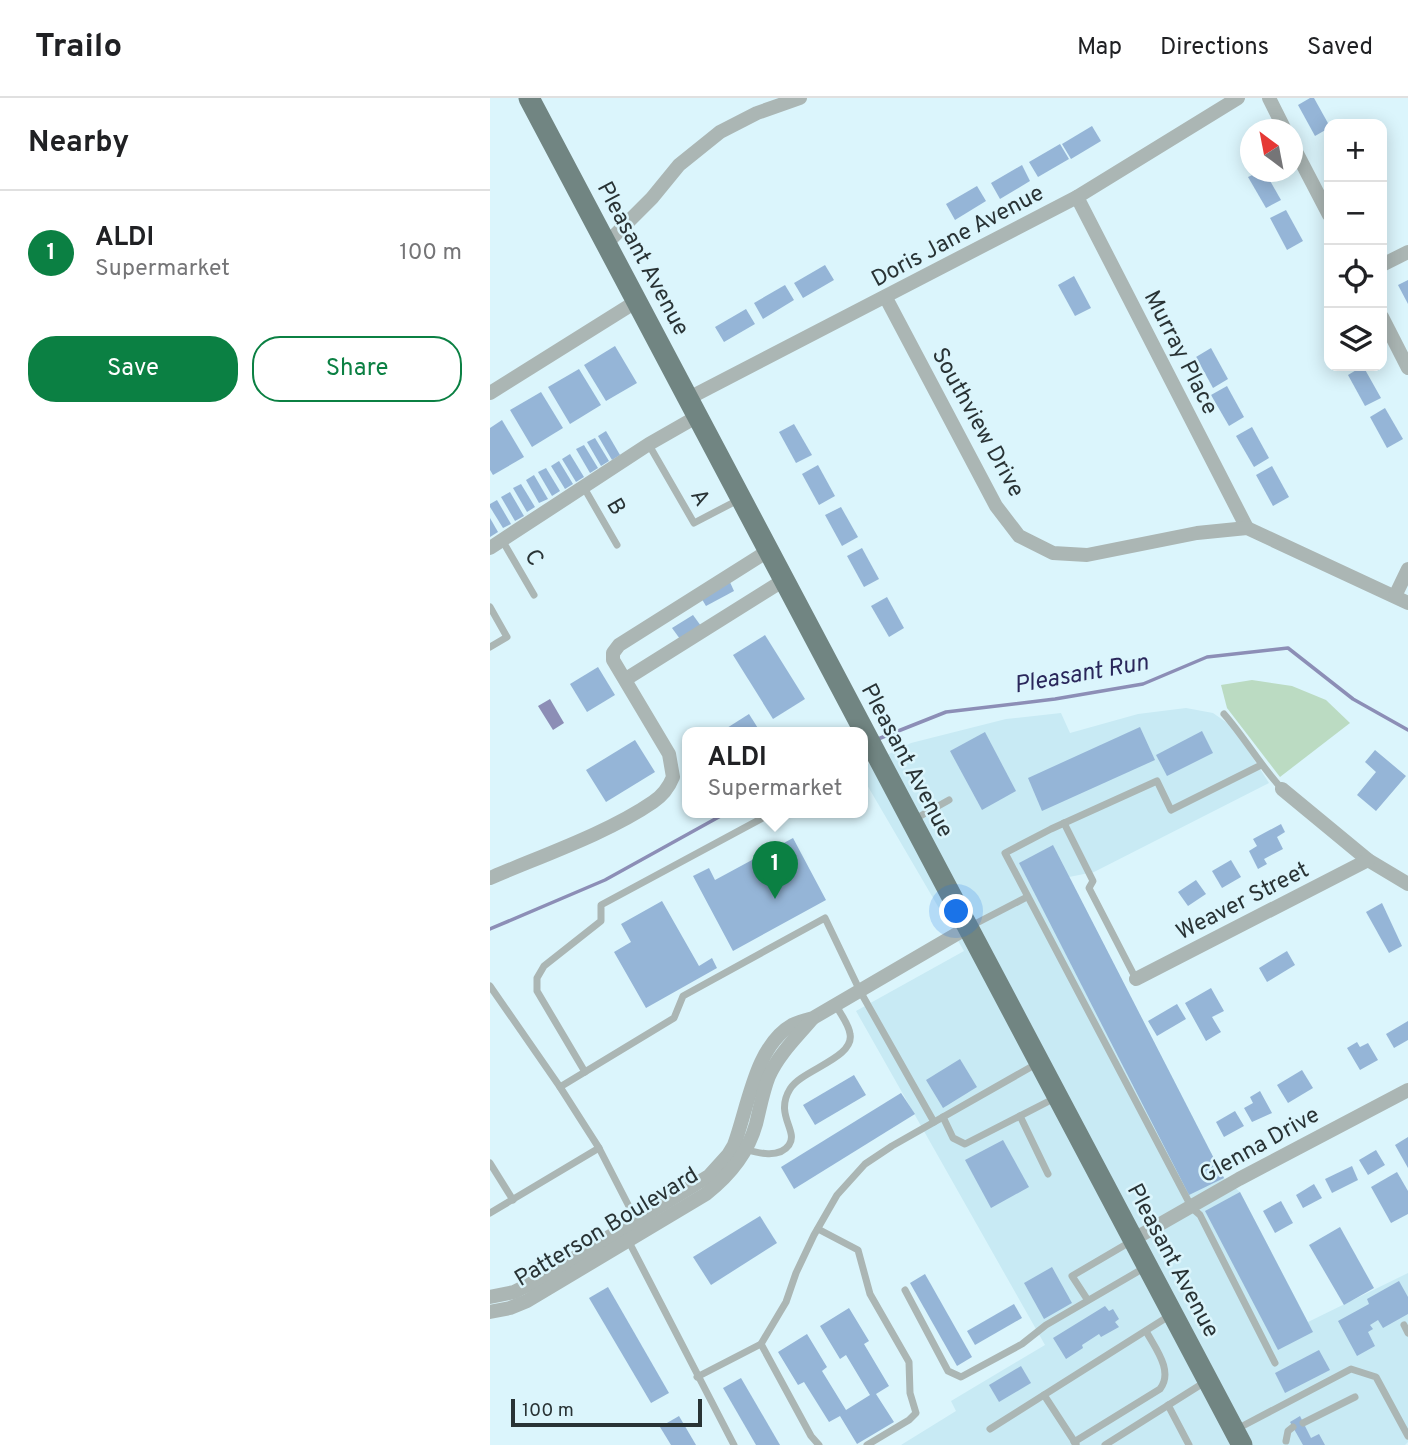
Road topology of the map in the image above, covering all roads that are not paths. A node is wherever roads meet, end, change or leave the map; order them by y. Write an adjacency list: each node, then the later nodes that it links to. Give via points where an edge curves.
1 (529, 98): 9 (main road, Pleasant Avenue)
2 (800, 98): 9 (street, via 720,132 679,165)
3 (1238, 98): 7 (street, Doris Jane Avenue)
4 (1269, 98): 5 (street)
5 (1280, 119)
6 (1303, 164): 8 (street)
7 (1077, 197): 12 (street, Doris Jane Avenue); 21 (street, Murray Place)
8 (1324, 205)
9 (607, 243): 13 (main road, Pleasant Avenue)
10 (1408, 252): 11 (street)
11 (1387, 262)
12 (886, 298): 17 (street, Doris Jane Avenue); 21 (street, Southview Drive, via 996,506 1020,536 1054,553 1087,555)
13 (637, 302): 16 (street); 17 (main road, Pleasant Avenue)
14 (1387, 327): 15 (street)
15 (1408, 368)
16 (490, 393)
17 (694, 407): 18 (street, Doris Jane Avenue); 20 (main road, Pleasant Avenue)
18 (649, 444): 19 (street, Doris Jane Avenue); 20 (lane, A, via 694,523)
19 (583, 486): 22 (street, Doris Jane Avenue); 23 (lane, B)
20 (741, 499): 24 (main road, Pleasant Avenue)
21 (1247, 528): 28 (street)
22 (496, 544): 27 (lane, C)
23 (617, 545)
24 (768, 551): 26 (main road, Pleasant Avenue); 31 (street, via 619,645 613,660)
25 (1408, 569): 28 (street)
26 (784, 580): 31 (street); 33 (main road, Pleasant Avenue)
27 (534, 594)
28 (1401, 599)
29 (490, 607): 30 (lane, via 507,637)
30 (490, 647)
31 (626, 679): 42 (street, via 669,754 670,784 655,801 629,816)
32 (1224, 714): 35 (lane)
33 (862, 727)
34 (868, 739): 39 (main road, Pleasant Avenue)
35 (1261, 765): 36 (lane); 40 (lane, via 1171,810 1157,781)
36 (1282, 789): 41 (street)
37 (949, 800): 39 (lane)
38 (764, 818): 51 (lane, via 601,905 601,920 544,966 537,978 537,991)
39 (911, 821): 45 (main road, Pleasant Avenue)
40 (1064, 823): 44 (lane, via 1005,853); 46 (lane, via 1093,881 1090,888)
41 (1367, 860): 43 (street); 46 (street, Weaver Street)
42 (490, 878)
43 (1408, 884)
44 (1027, 897): 45 (lane); 63 (lane)
45 (967, 928): 48 (street, Patterson Boulevard); 50 (main road, Pleasant Avenue)
46 (1136, 979)
47 (490, 986): 52 (lane)
48 (860, 991): 49 (street, Patterson Boulevard); 51 (lane, via 824,918 683,996 674,1018); 57 (lane)
49 (836, 1005): 58 (street, Patterson Boulevard, via 793,1025 767,1050); 58 (lane, via 850,1032 850,1042 789,1089 783,1115 792,1132 789,1145 773,1154)
50 (1039, 1062): 54 (main road, Pleasant Avenue); 56 (lane)
51 (584, 1072): 52 (lane)
52 (560, 1087): 59 (lane)
53 (1408, 1090): 63 (street, Glenna Drive)
54 (1058, 1097): 55 (lane); 68 (main road, Pleasant Avenue)
55 (1020, 1116): 56 (lane, via 965,1144 953,1138); 61 (lane)
56 (943, 1117): 57 (lane)
57 (934, 1122): 66 (lane, via 865,1164 837,1195)
58 (739, 1147): 65 (street, Patterson Boulevard, via 709,1176)
59 (599, 1148): 62 (lane); 65 (lane)
60 (490, 1163): 62 (lane)
61 (1048, 1174)
62 (513, 1200): 64 (lane)
63 (1192, 1208): 68 (street, Glenna Drive); 77 (lane, via 1200,1215)
64 (490, 1213)
65 (640, 1227): 67 (street, Patterson Boulevard)
66 (818, 1229): 76 (lane, via 786,1302); 92 (lane, via 858,1251 870,1294 909,1362 916,1413)
67 (625, 1236): 71 (street, Patterson Boulevard, via 514,1292); 73 (street, Patterson Boulevard, via 527,1301); 78 (lane)
68 (1133, 1240): 69 (main road, Pleasant Avenue); 72 (lane, via 1072,1276)
69 (1147, 1265): 72 (lane); 74 (main road, Pleasant Avenue)
70 (905, 1290): 72 (lane, via 948,1371 961,1377 1022,1344)
71 (490, 1297)
72 (1087, 1299)
73 (490, 1312)
74 (1173, 1314): 75 (lane); 79 (main road, Pleasant Avenue)
75 (1146, 1331): 80 (lane); 89 (lane, via 1166,1370 1166,1381)
76 (761, 1344): 78 (lane); 91 (lane)
77 (1275, 1363)
78 (697, 1377): 90 (lane)
79 (1208, 1381): 82 (lane); 87 (main road, Pleasant Avenue)
80 (1044, 1395): 85 (lane); 89 (lane)
81 (1355, 1397): 83 (lane)
82 (1168, 1405): 93 (lane); 94 (lane)
83 (1303, 1423)
84 (1293, 1427): 88 (lane)
85 (990, 1429)
86 (1408, 1436): 87 (lane, via 1376,1377 1351,1369)
87 (1239, 1438)
88 (1286, 1441)
89 (1075, 1444)
90 (734, 1445)
91 (819, 1445)
92 (867, 1445)
93 (1105, 1445)
94 (1189, 1445)

